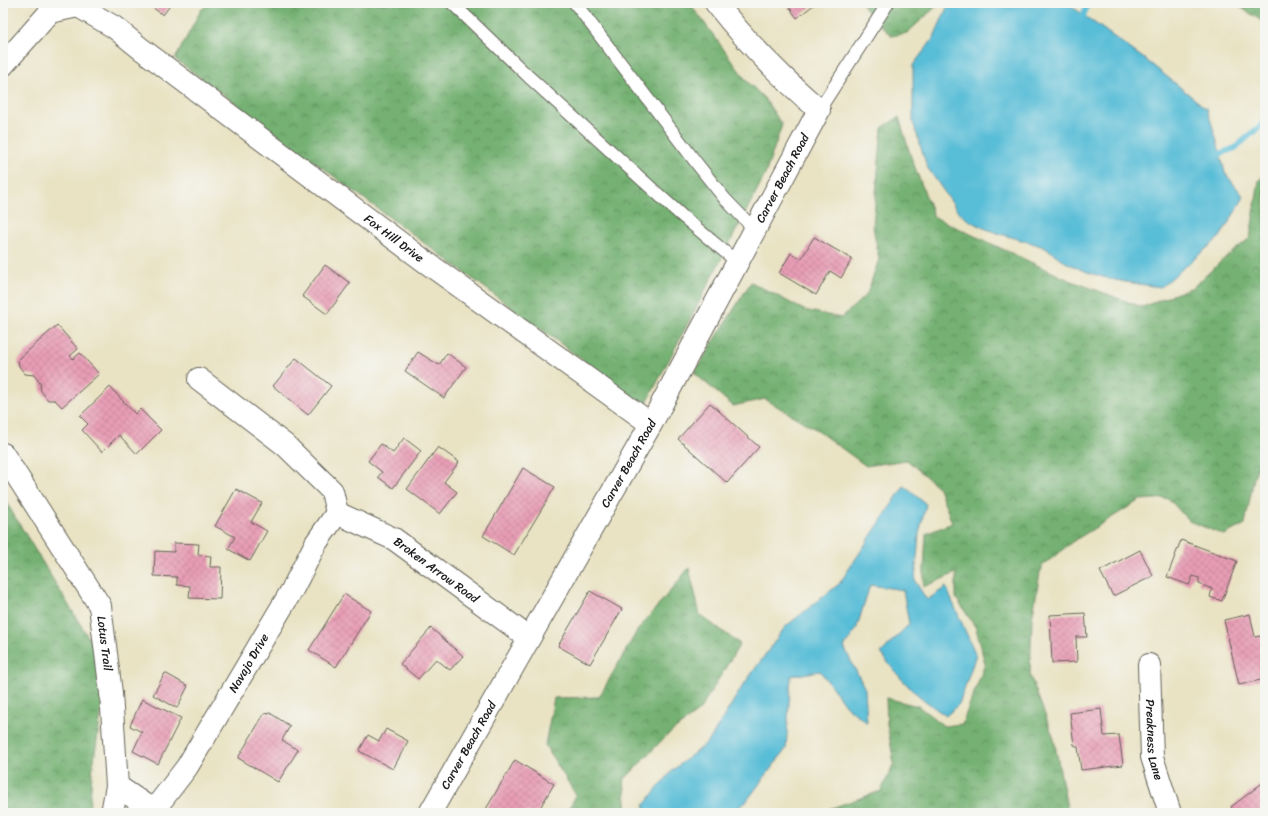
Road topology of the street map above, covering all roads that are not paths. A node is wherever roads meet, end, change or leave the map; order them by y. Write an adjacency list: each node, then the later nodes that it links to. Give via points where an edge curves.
1 (452, 3): 8 (lane, via 681,215)
2 (575, 3): 7 (lane, via 711,182)
3 (716, 3): 6 (street, via 740,34 779,75)
4 (888, 3): 6 (lane)
5 (3, 65): 10 (street, Fox Hill Drive, via 50,12 78,6 114,27 423,260)
6 (819, 110): 7 (street, Carver Beach Road)
7 (754, 230): 8 (street, Carver Beach Road)
8 (737, 262): 10 (street, Carver Beach Road)
9 (199, 380): 12 (street, via 285,445 332,491)
10 (651, 424): 13 (street, Carver Beach Road)
11 (3, 454): 15 (street, Lotus Trail, via 100,606 111,693)
12 (337, 513): 13 (street, Broken Arrow Road, via 394,539); 16 (street, Navajo Drive, via 316,543 264,638 187,767)
13 (529, 638): 18 (street, Carver Beach Road)
14 (1148, 665): 19 (street, Preakness Lane, via 1152,757)
15 (117, 786): 16 (street); 17 (street, Lotus Trail)
16 (156, 811)
17 (112, 813)
18 (430, 813)
19 (1170, 813)

